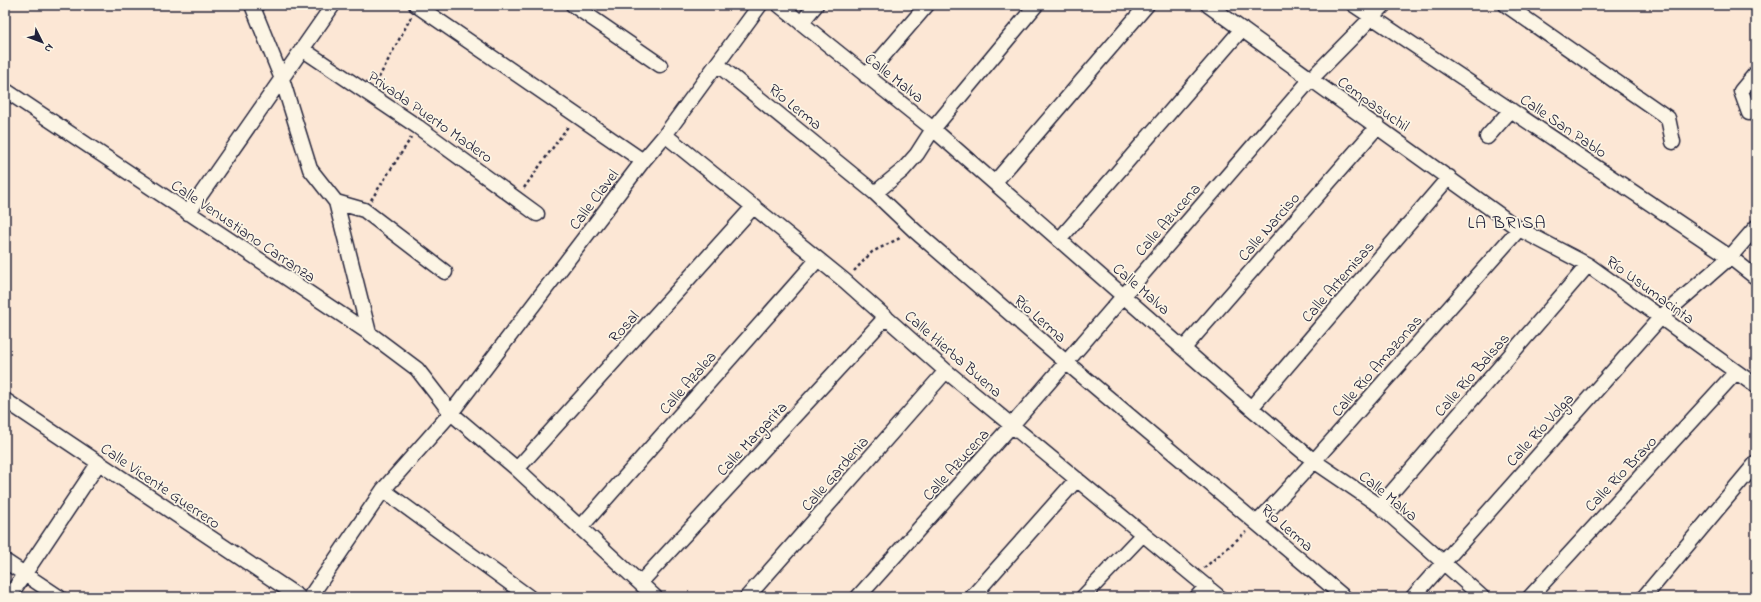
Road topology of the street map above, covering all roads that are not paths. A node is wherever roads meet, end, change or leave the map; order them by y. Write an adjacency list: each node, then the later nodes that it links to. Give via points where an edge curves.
1 (252, 5): 23 (street)
2 (333, 5): 18 (street)
3 (416, 5): 33 (street)
4 (573, 5): 20 (street)
5 (779, 5): 16 (street, Calle Malva)
6 (816, 5): 16 (street)
7 (927, 5): 22 (street)
8 (1036, 5): 29 (street)
9 (1147, 5): 35 (street)
10 (1208, 5): 17 (street, Cempasuchil)
11 (1354, 5): 15 (street, Calle San Pablo)
12 (1384, 5): 15 (street, Calle Azucena)
13 (1506, 5): 32 (street, via 1668,118)
14 (755, 7): 19 (street, Calle Clavel)
15 (1372, 18): 24 (street, Calle Azucena); 26 (street, Calle San Pablo)
16 (801, 23): 22 (street, Calle Malva)
17 (1242, 28): 24 (street, Cempasuchil); 43 (street)
18 (302, 49): 23 (street); 40 (street, Privada Puerto Madero, via 418,127)
19 (717, 64): 30 (street, Calle Clavel); 36 (street, Río Lerma)
20 (660, 65)
21 (1756, 72): 27 (street, via 1741,91)
22 (866, 76): 29 (street, Calle Malva)
23 (282, 79): 37 (street, via 310,170); 39 (street)
24 (1311, 79): 28 (street, Cempasuchil); 49 (street, Calle Azucena)
25 (5, 90): 39 (street, Calle Venustiano Carranza)
26 (1511, 110): 31 (street); 44 (street, Calle San Pablo)
27 (1749, 113)
28 (1378, 126): 34 (street, Cempasuchil); 53 (street, Calle Narciso)
29 (933, 129): 35 (street, Calle Malva); 36 (street, via 903,170)
30 (665, 135): 33 (street, Calle Clavel); 38 (street, Calle Hierba Buena)
31 (1487, 136)
32 (1673, 142)
33 (643, 161): 60 (street, Calle Clavel)
34 (1449, 177): 42 (street, Cempasuchil); 59 (street, Calle Artemisas)
35 (995, 182): 43 (street, Calle Malva)
36 (874, 192): 54 (street, Río Lerma, via 915,231)
37 (336, 202): 47 (street, via 364,210); 52 (street)
38 (754, 206): 45 (street, Calle Hierba Buena); 65 (street, Rosal)
39 (188, 213): 52 (street, Calle Venustiano Carranza)
40 (537, 214)
41 (1756, 227): 44 (street, Calle Río Volga)
42 (1520, 229): 46 (street, Río Usumacinta); 62 (street, Calle Río Amazonas)
43 (1059, 240): 49 (street, Calle Malva)
44 (1730, 257): 48 (street, Calle San Pablo); 51 (street, Calle Río Volga)
45 (818, 259): 50 (street, Calle Hierba Buena); 70 (street, Calle Azalea)
46 (1588, 265): 51 (street, Río Usumacinta); 68 (street, Calle Río Balsas)
47 (445, 272)
48 (1754, 276)
49 (1124, 294): 53 (street, Calle Malva); 54 (street, Calle Azucena)
50 (886, 317): 55 (street, Calle Hierba Buena); 75 (street, Calle Margarita)
51 (1661, 317): 56 (street, Río Usumacinta); 73 (street, Calle Río Volga)
52 (369, 333): 60 (street, Calle Venustiano Carranza, via 417,369)
53 (1184, 348): 59 (street, Calle Malva)
54 (1067, 363): 61 (street, Calle Azucena); 69 (street, Río Lerma)
55 (946, 371): 61 (street, Calle Hierba Buena); 83 (street, Calle Gardenia)
56 (1736, 372): 57 (street, Río Usumacinta); 91 (street, Calle Río Bravo)
57 (1756, 386)
58 (5, 400): 64 (street, Calle Vicente Guerrero)
59 (1251, 408): 62 (street, Calle Malva)
60 (451, 413): 65 (street, Calle Venustiano Carranza); 67 (street, Calle Clavel)
61 (1012, 425): 66 (street, Calle Hierba Buena); 84 (street, Calle Azucena)
62 (1314, 461): 68 (street, Calle Malva); 69 (street, Calle Río Amazonas)
63 (1756, 463): 92 (street)
64 (98, 464): 74 (street); 79 (street, Calle Vicente Guerrero)
65 (517, 469): 70 (street, Calle Venustiano Carranza)
66 (1077, 479): 71 (street, Calle Hierba Buena); 85 (street)
67 (384, 490): 80 (street, Calle Clavel); 81 (street)
68 (1380, 506): 73 (street, Calle Malva)
69 (1257, 523): 88 (street, Río Lerma)
70 (580, 528): 75 (street, Calle Venustiano Carranza)
71 (1143, 534): 76 (street, Calle Hierba Buena, via 1194,576); 86 (street)
72 (5, 562): 74 (street)
73 (1442, 563): 89 (street, Calle Río Volga); 90 (street, Calle Malva)
74 (24, 574): 77 (street); 78 (street)
75 (640, 583): 82 (street, Calle Venustiano Carranza)
76 (1202, 592): 87 (street, Calle Hierba Buena)
77 (9, 597)
78 (59, 597)
79 (299, 597)
80 (310, 597)
81 (529, 597)
82 (655, 597)
83 (747, 597)
84 (858, 597)
85 (972, 597)
86 (1083, 597)
87 (1219, 597)
88 (1344, 597)
89 (1413, 597)
90 (1482, 597)
91 (1530, 597)
92 (1644, 597)

